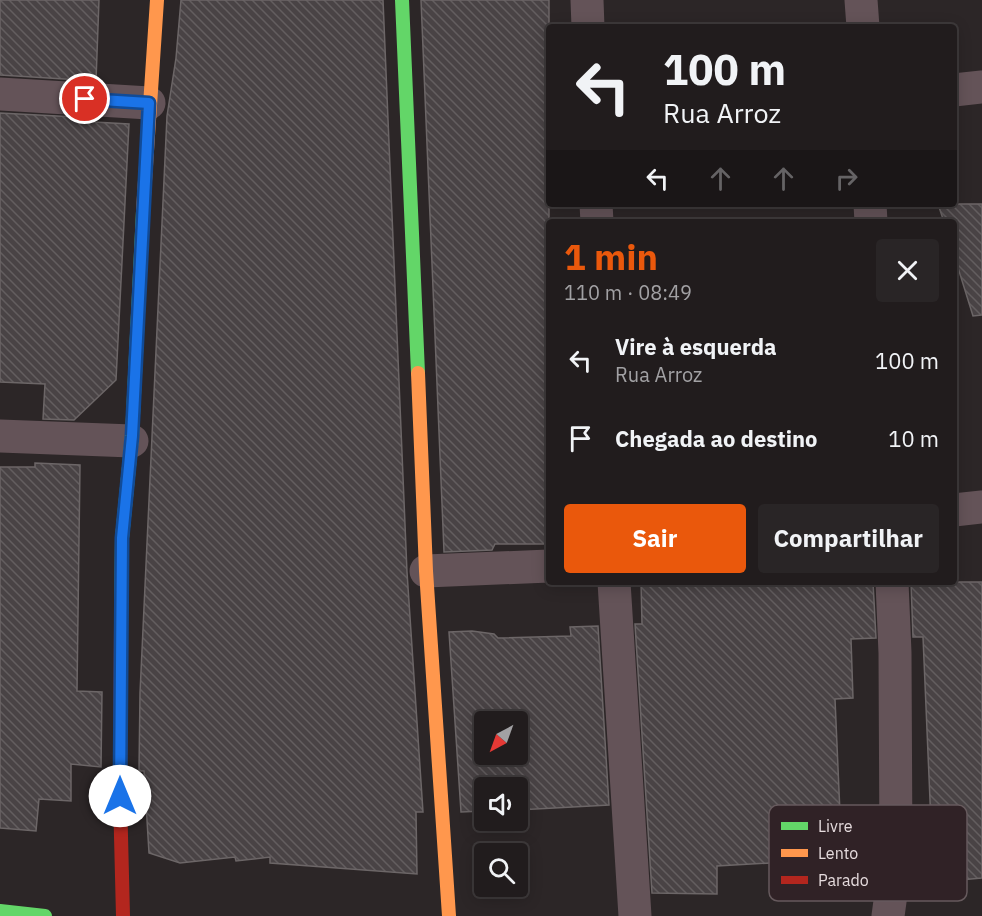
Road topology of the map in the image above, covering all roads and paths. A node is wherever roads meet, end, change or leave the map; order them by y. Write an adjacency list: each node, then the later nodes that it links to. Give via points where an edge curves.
1 (157, 0): 10 (street)
2 (402, 0): 16 (street)
3 (587, 0): 5 (street)
4 (861, 0): 6 (street)
5 (588, 24)
6 (862, 24)
7 (982, 87): 8 (street)
8 (957, 90)
9 (0, 94): 10 (street)
10 (149, 103): 12 (street)
11 (0, 436): 12 (street)
12 (132, 441): 23 (street, via 122,538 120,633)
13 (982, 507): 14 (street)
14 (957, 510)
15 (546, 566): 16 (street)
16 (426, 571): 24 (street)
17 (614, 585): 25 (street)
18 (892, 585): 19 (street)
19 (896, 805)
20 (890, 901): 26 (street)
21 (0, 911): 22 (street)
22 (42, 916)
23 (123, 916)
24 (449, 916)
25 (635, 916)
26 (888, 916)

